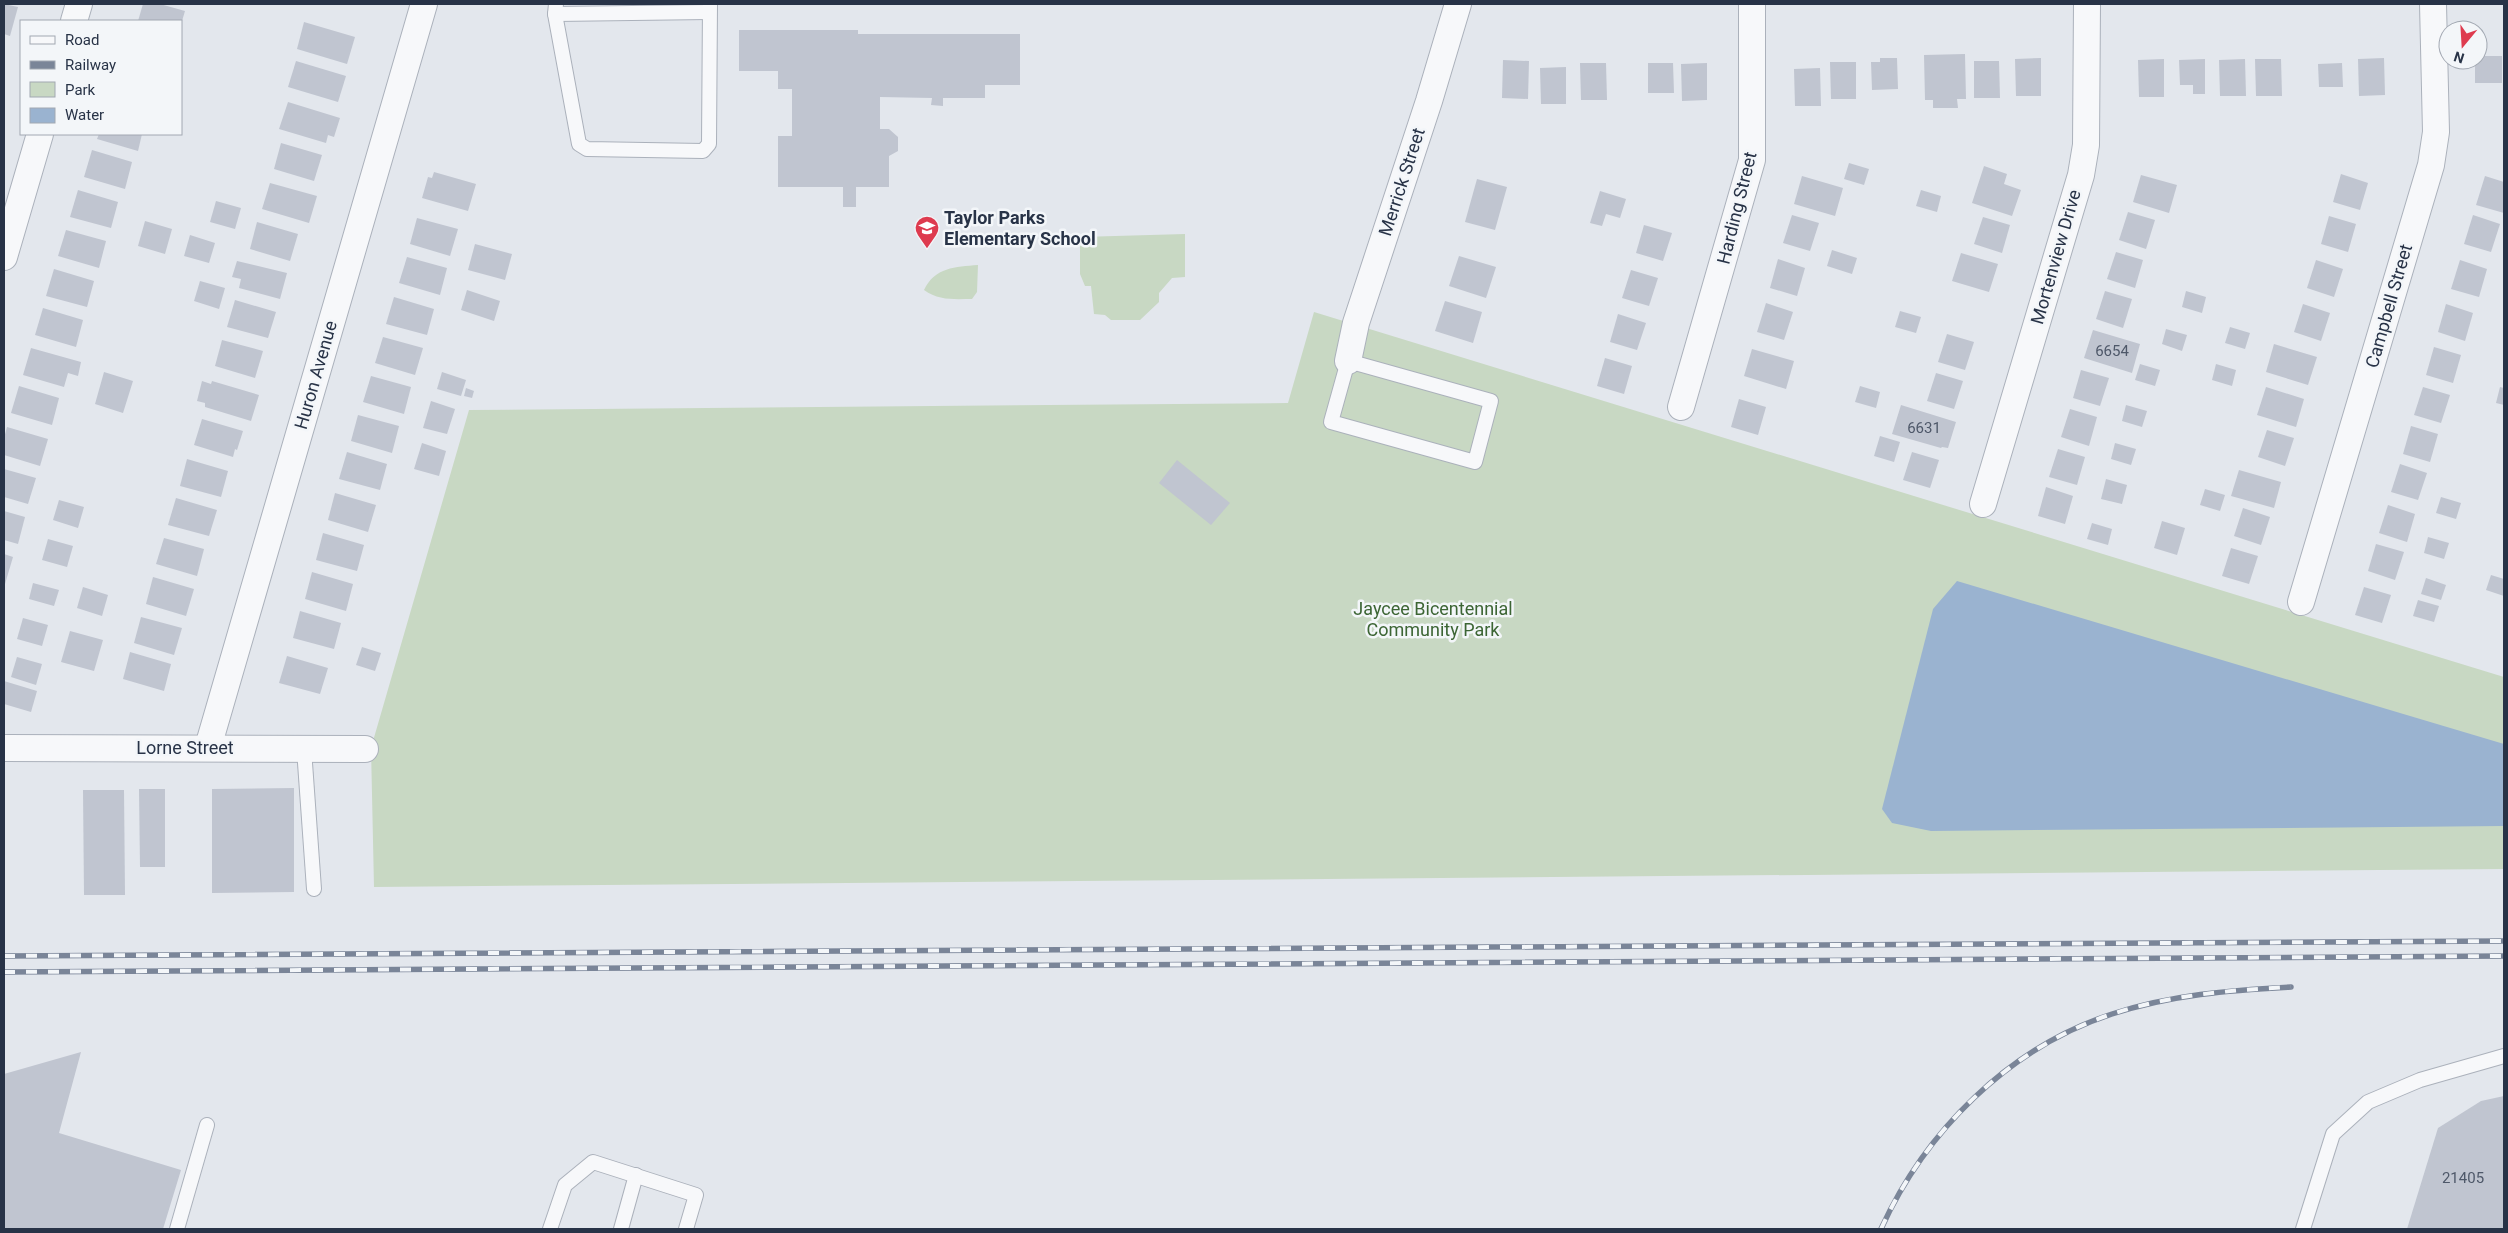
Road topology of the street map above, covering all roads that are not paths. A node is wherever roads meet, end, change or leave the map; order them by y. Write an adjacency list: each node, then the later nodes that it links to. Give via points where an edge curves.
1 (79, 4): 9 (street)
2 (424, 4): 16 (street, Huron Avenue)
3 (1458, 4): 12 (street, Merrick Street, via 1356,322)
4 (1752, 4): 13 (street, Harding Street, via 1752,160)
5 (2087, 4): 14 (street, Mortenview Drive, via 2086,145 2081,175)
6 (2434, 4): 15 (street, Campbell Street, via 2436,132 2431,165)
7 (709, 8): 8 (lane); 8 (lane, via 709,144 704,151 582,147)
8 (555, 9)
9 (74, 20)
10 (40, 135): 11 (street)
11 (4, 257)
12 (1348, 361): 12 (lane, via 1331,422 1475,462 1491,402)
13 (1681, 407)
14 (1983, 504)
15 (2301, 602)
16 (208, 747): 17 (street, Lorne Street); 18 (street, Lorne Street)
17 (4, 748)
18 (304, 749): 19 (street, Lorne Street); 20 (lane)
19 (365, 749)
20 (314, 889)
21 (2504, 1056): 28 (lane, via 2420,1080 2368,1102 2333,1134)
22 (207, 1124): 24 (lane)
23 (636, 1175): 25 (lane, via 593,1162 565,1185); 26 (lane); 27 (lane, via 696,1195)
24 (177, 1229)
25 (550, 1229)
26 (621, 1229)
27 (686, 1229)
28 (2304, 1229)

